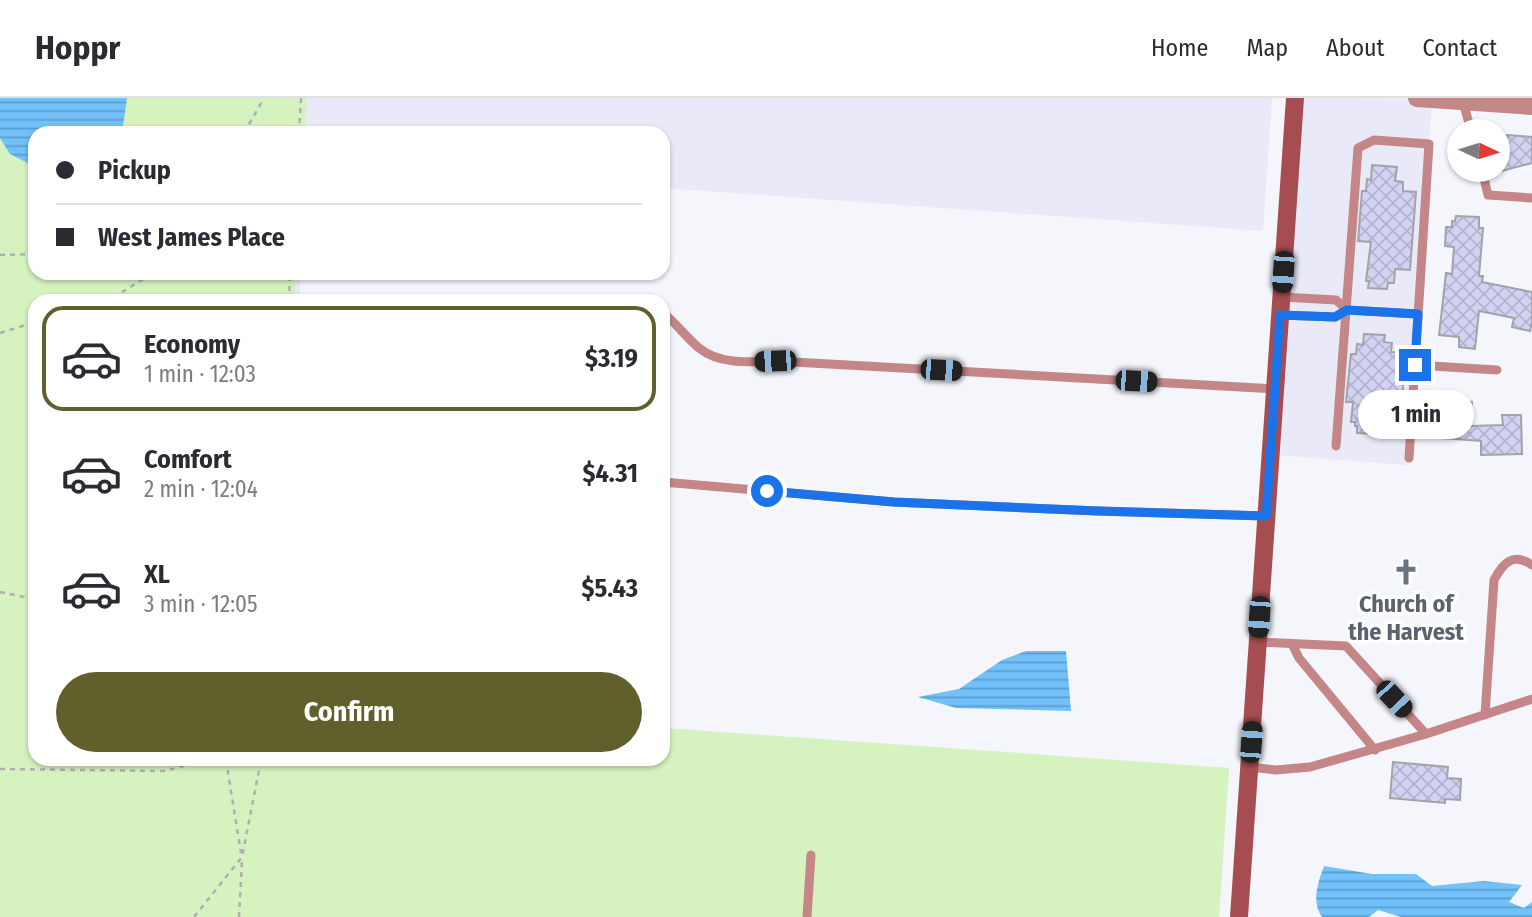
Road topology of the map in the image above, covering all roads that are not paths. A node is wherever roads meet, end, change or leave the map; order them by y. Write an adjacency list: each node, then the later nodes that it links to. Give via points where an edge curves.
1 (1295, 98): 8 (main road)
2 (1417, 98): 3 (street)
3 (1463, 99): 4 (street); 5 (lane)
4 (1532, 106)
5 (1468, 119)
6 (1485, 182): 7 (lane, via 1488,195)
7 (1532, 198)
8 (1281, 306): 9 (lane, via 1335,317); 9 (lane, via 1336,300); 14 (main road)
9 (1347, 310): 10 (lane); 10 (lane, via 1358,148 1374,140 1429,144); 15 (lane)
10 (1418, 314): 12 (lane)
11 (670, 320): 14 (lane, via 701,349 742,362)
12 (1415, 365): 13 (lane); 16 (lane)
13 (1497, 370)
14 (1275, 389): 18 (main road)
15 (1336, 446)
16 (1409, 458)
17 (670, 483): 18 (lane, via 894,502)
18 (1266, 516): 20 (main road)
19 (1532, 565): 23 (lane, via 1512,560 1502,565 1494,580)
20 (1258, 642): 21 (lane); 26 (main road)
21 (1292, 644): 24 (lane, via 1346,646); 25 (lane)
22 (1532, 699): 23 (lane)
23 (1485, 715): 24 (lane)
24 (1426, 734): 25 (lane)
25 (1375, 750): 26 (lane, via 1310,767 1276,771)
26 (1249, 767): 29 (main road)
27 (811, 855): 28 (lane)
28 (807, 917)
29 (1239, 917)

